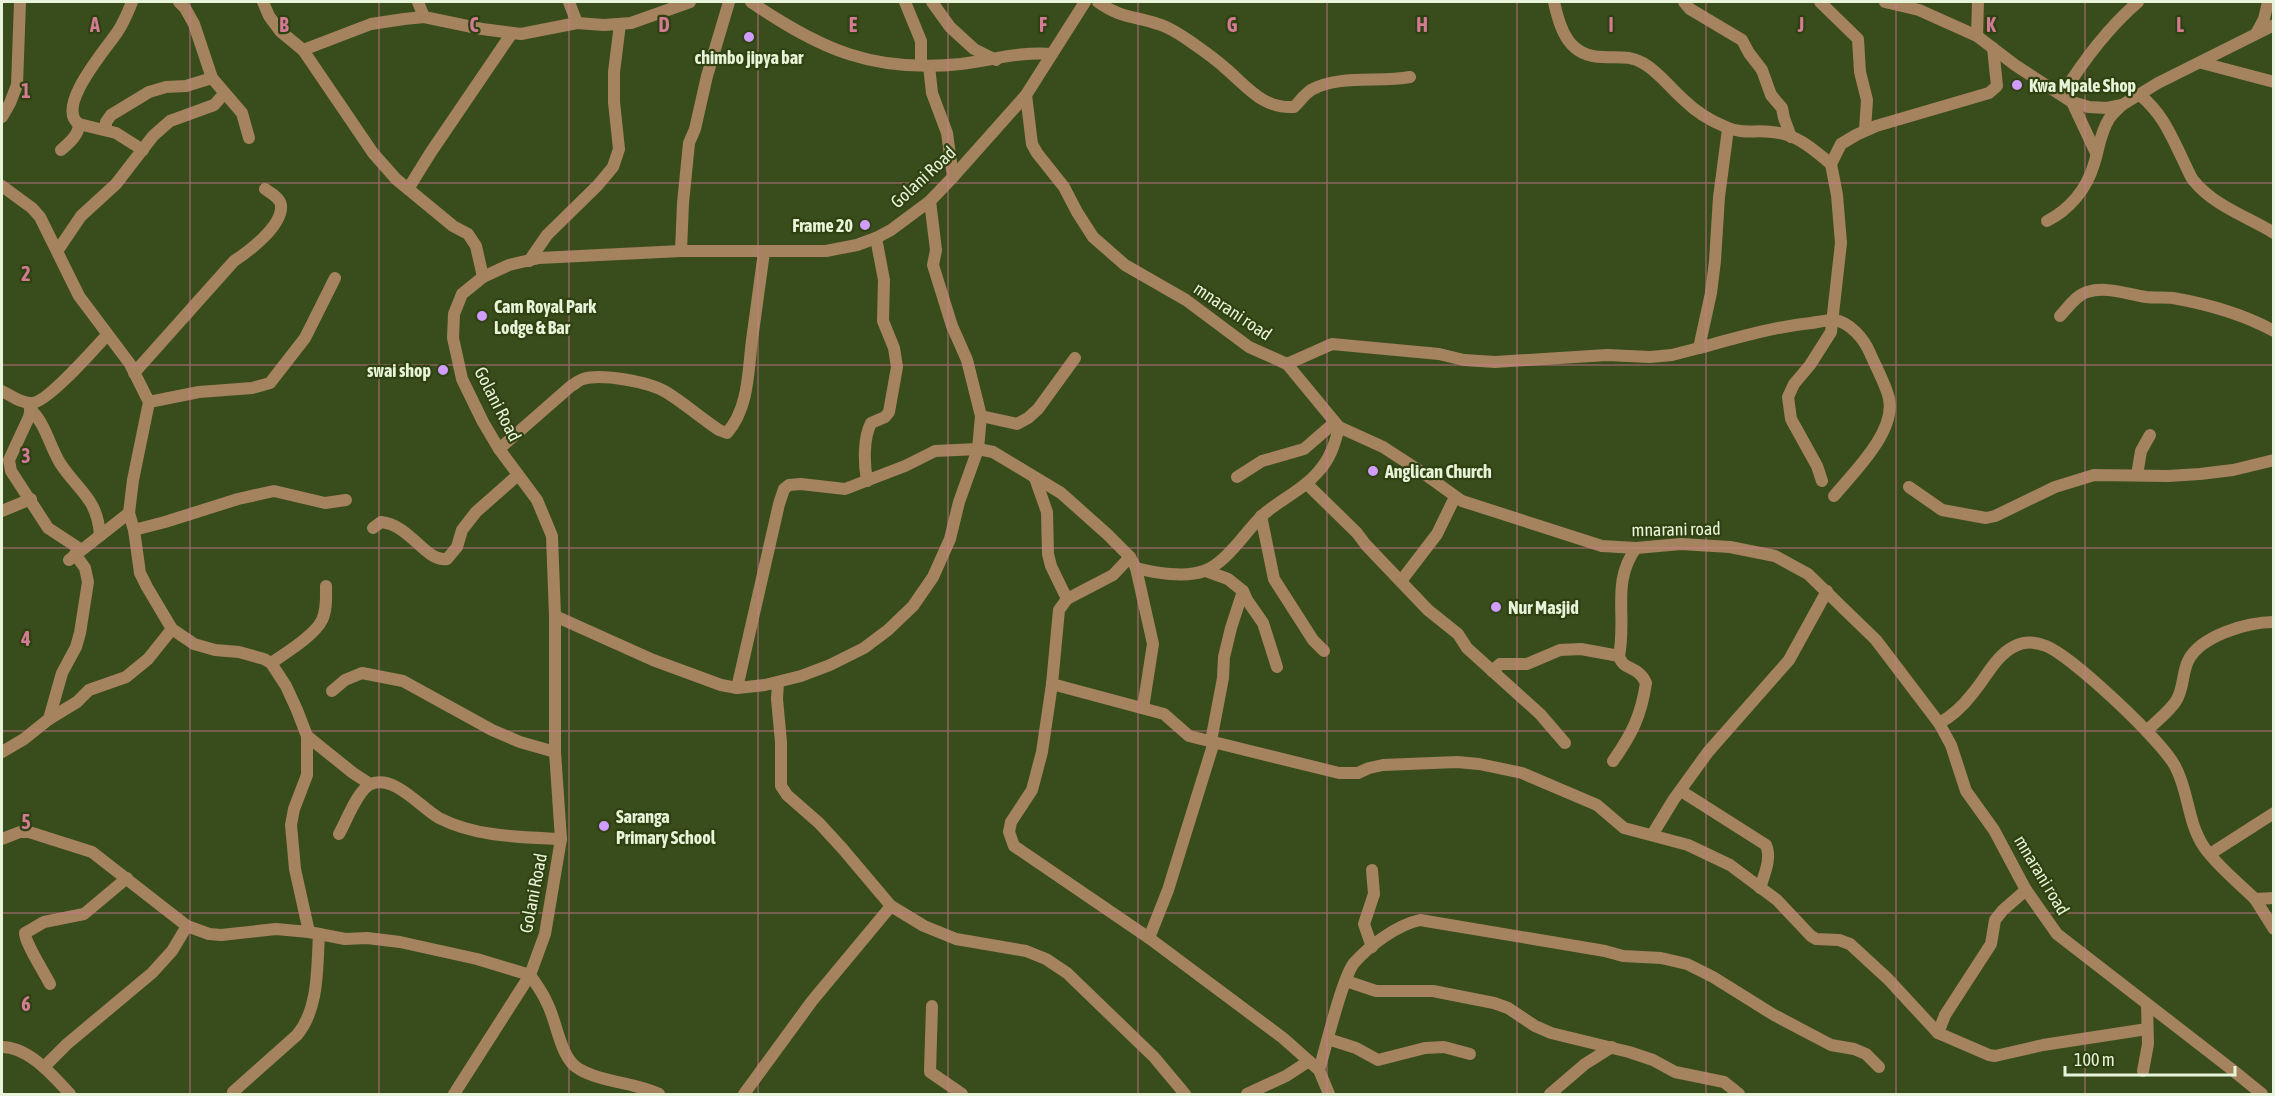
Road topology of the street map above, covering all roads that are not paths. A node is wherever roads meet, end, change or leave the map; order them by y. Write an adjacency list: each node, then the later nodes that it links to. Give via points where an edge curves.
1 (20, 2): 44 (street, via 17,85)
2 (132, 2): 45 (street, via 74,101 72,117)
3 (179, 2): 36 (street, via 194,24)
4 (263, 2): 29 (street, via 279,31)
5 (418, 2): 21 (street)
6 (569, 2): 22 (street)
7 (690, 2): 23 (street)
8 (729, 2): 64 (street, via 689,143)
9 (751, 2): 33 (street, via 792,29 847,55 880,63)
10 (905, 2): 33 (street, via 921,41)
11 (932, 2): 31 (street, via 974,49)
12 (1085, 2): 30 (street, Golani Road)
13 (1098, 2): 35 (street, via 1118,14 1159,24 1186,38 1244,86 1281,107 1294,106 1309,91 1324,85)
14 (1554, 2): 47 (street, via 1559,26 1572,48 1600,58 1630,57 1644,63 1685,102)
15 (1684, 2): 49 (street, via 1742,40 1782,108)
16 (1820, 2): 48 (street, via 1858,39 1867,100)
17 (1886, 2): 27 (street, via 1919,10)
18 (1978, 2): 27 (street)
19 (2138, 2): 42 (street, via 2105,35)
20 (2268, 2): 25 (street)
21 (424, 17): 26 (street); 29 (street, via 371,24)
22 (578, 22): 23 (street); 26 (street)
23 (620, 24): 66 (street, via 614,72 620,149 613,167 547,235)
24 (2274, 25): 25 (street)
25 (2257, 32): 32 (street)
26 (512, 33): 58 (street)
27 (1977, 36): 28 (street)
28 (1993, 48): 34 (street); 38 (street)
29 (303, 50): 58 (street, via 373,153)
30 (1052, 54): 31 (street, via 1026,52); 40 (street, Golani Road)
31 (996, 60): 33 (street)
32 (2202, 63): 37 (street); 41 (street)
33 (925, 65): 55 (street, via 947,133)
34 (2015, 65): 38 (street); 42 (street)
35 (1410, 76)
36 (212, 78): 39 (street); 46 (street, via 149,92 111,115)
37 (2274, 82)
38 (1997, 86): 48 (street, via 1982,96)
39 (224, 94): 50 (street, via 242,113); 52 (street, via 214,105 170,121)
40 (1026, 95): 55 (street, Golani Road); 75 (street, mnarani road, via 1032,144 1064,187 1093,237 1125,265 1186,300 1249,346)
41 (2140, 95): 43 (street); 61 (street, via 2158,112 2192,179 2224,207)
42 (2067, 98): 43 (street, via 2090,107); 53 (street)
43 (2122, 105): 53 (street, via 2109,119)
44 (2, 117)
45 (79, 124): 46 (street); 51 (street, via 79,130)
46 (105, 129): 52 (street)
47 (1728, 129): 49 (street); 73 (street, via 1716,261)
48 (1865, 130): 54 (street, via 1841,144)
49 (1791, 137): 54 (street, via 1809,144)
50 (249, 138)
51 (61, 150)
52 (143, 150): 63 (street, via 116,184 81,216)
53 (2096, 153): 60 (street, via 2090,175 2073,201)
54 (1832, 164): 70 (street, via 1841,243)
55 (954, 177): 59 (street, Golani Road)
56 (2, 186): 63 (street, via 40,217)
57 (265, 189): 76 (street, via 278,198 279,219 254,247 234,261)
58 (408, 189): 67 (street, via 468,234 476,246)
59 (930, 201): 62 (street, Golani Road); 80 (street, via 936,250 933,265 967,360)
60 (2047, 221)
61 (2274, 233)
62 (876, 238): 65 (street, Golani Road, via 826,251); 90 (street, via 884,280 883,321 897,367 889,412 871,423 868,432 864,460)
63 (58, 250): 72 (street, via 79,296)
64 (681, 251): 65 (street, Golani Road); 66 (street, Golani Road)
65 (764, 252): 84 (street, via 747,384 740,413 727,433 664,391 648,385 592,378 571,386)
66 (529, 261): 67 (street, Golani Road)
67 (483, 277): 84 (street, Golani Road, via 462,294 454,314 453,338 462,379)
68 (335, 278): 78 (street, via 305,338 270,383)
69 (2060, 316): 71 (street, via 2084,293 2110,290 2213,308)
70 (1833, 320): 73 (street, via 1778,327); 91 (street, via 1829,337 1788,397 1791,419); 94 (street, via 1859,335 1889,398 1890,410 1874,447)
71 (2274, 331)
72 (107, 335): 76 (street); 79 (street, via 60,384)
73 (1700, 348): 75 (street, via 1650,357 1606,355 1495,362 1332,344)
74 (1075, 358): 80 (street, via 1028,418 1017,424)
75 (1287, 364): 81 (street, mnarani road)
76 (134, 373): 78 (street)
77 (2, 391): 79 (street)
78 (149, 402): 99 (street)
79 (31, 406): 96 (street, via 9,460 11,471); 103 (street, via 59,462 92,503)
80 (981, 416): 83 (street)
81 (1336, 425): 88 (street, via 1304,449 1262,460); 92 (street, via 1335,445 1329,458); 95 (street, mnarani road, via 1383,447)
82 (2150, 435): 87 (street, via 2141,451)
83 (978, 448): 89 (street, via 993,452); 90 (street, via 935,451); 121 (street, via 950,539 933,577 913,606 864,648)
84 (499, 450): 86 (street, Golani Road)
85 (2274, 460): 87 (street, via 2233,470)
86 (518, 475): 101 (street, via 476,512 447,559 430,555 391,523 381,522); 113 (street, Golani Road, via 537,500 552,536)
87 (2137, 476): 93 (street, via 2094,475 2055,487 1986,518 1942,510)
88 (1237, 477)
89 (1035, 478): 106 (street, via 1068,499); 112 (street, via 1047,512 1051,566)
90 (867, 481): 123 (street, via 845,489 801,484 783,489)
91 (1822, 481)
92 (1307, 484): 100 (street); 108 (street)
93 (1909, 487)
94 (1834, 496)
95 (1455, 497): 104 (street, mnarani road, via 1602,546); 108 (street, via 1437,534)
96 (30, 499): 98 (street); 105 (street, via 48,528)
97 (346, 500): 102 (street, via 325,503 274,491)
98 (2, 511)
99 (129, 513): 102 (street); 103 (street)
100 (1261, 516): 107 (street); 116 (street, via 1274,579)
101 (373, 528)
102 (134, 530): 115 (street, via 140,573)
103 (100, 535): 105 (street)
104 (1636, 548): 111 (street, mnarani road, via 1708,544 1754,551 1789,562); 117 (street, via 1623,570)
105 (75, 554): 126 (street, via 85,568 88,582 84,614 81,633 62,673)
106 (1133, 563): 107 (street, via 1190,574); 112 (street); 125 (street, via 1153,644)
107 (1206, 571): 110 (street, via 1228,579)
108 (1401, 581): 120 (street)
109 (326, 586): 118 (street, via 322,620 315,630)
110 (1243, 591): 119 (street, via 1263,623); 130 (street, via 1226,647)
111 (1827, 591): 127 (street, mnarani road, via 1876,640); 136 (street, via 1789,660 1707,752)
112 (1067, 599): 122 (street, via 1059,609)
113 (555, 616): 123 (street, via 653,660); 133 (street, Golani Road)
114 (2274, 622): 128 (street, via 2261,622 2215,636 2195,649 2176,701)
115 (172, 629): 118 (street, via 194,644); 126 (street, via 148,659 126,677 89,690)
116 (1324, 651)
117 (1618, 656): 120 (street, via 1581,649 1560,650 1527,664 1500,664); 134 (street, via 1625,666 1640,672 1646,683 1642,710)
118 (272, 663): 129 (street)
119 (1277, 667)
120 (1492, 671): 131 (street, via 1540,714)
121 (778, 682): 123 (street); 149 (street, via 781,786 842,848)
122 (1052, 684): 125 (street); 153 (street, via 1032,790 1011,822 1010,839 1014,846)
123 (737, 688)
124 (332, 691): 133 (street, via 362,673 404,681 492,730)
125 (1143, 708): 130 (street, via 1164,714 1189,736)
126 (49, 719): 132 (street)
127 (1939, 723): 128 (street, via 1958,710 2004,653 2027,642 2046,646 2065,658); 146 (street, mnarani road, via 1951,745 1966,791 1994,830)
128 (2147, 731): 142 (street, via 2181,776 2196,833)
129 (307, 736): 135 (street); 152 (street, via 307,775 291,825 295,869)
130 (1213, 742): 139 (street, via 1339,773 1358,773 1383,765 1457,762 1509,769 1586,799 1624,828); 153 (street, via 1168,890)
131 (1565, 743)
132 (2, 752)
133 (555, 752): 141 (street, Golani Road)
134 (1613, 761)
135 (370, 784): 138 (street); 141 (street, via 392,784 436,816 475,832)
136 (1681, 791): 139 (street); 145 (street, via 1766,845 1766,869)
137 (2274, 813): 142 (street)
138 (339, 834)
139 (1652, 835): 145 (street, via 1730,864)
140 (2, 839): 144 (street, via 20,832 92,852)
141 (561, 839): 155 (street, Golani Road, via 545,934)
142 (2210, 854): 148 (street)
143 (1371, 870): 154 (street, via 1374,894 1364,924)
144 (127, 878): 150 (street); 157 (street, via 84,914 44,922 25,933 25,942)
145 (1760, 888): 161 (street, via 1811,936 1850,944)
146 (2026, 890): 158 (street, mnarani road, via 2057,934); 161 (street, via 1995,920 1991,944 1945,1015)
147 (2274, 898): 148 (street)
148 (2255, 899): 151 (street)
149 (891, 906): 174 (street, via 812,1002); 176 (street, via 956,939 1026,951 1046,959 1067,973 1146,1049)
150 (188, 926): 152 (street, via 221,935 255,930); 168 (street, via 152,973)
151 (2274, 929)
152 (314, 933): 155 (street, via 437,949); 170 (street, via 312,1003 306,1025)
153 (1149, 938): 166 (street)
154 (1372, 948): 156 (street, via 1353,964); 167 (street, via 1394,930 1420,920 1687,964 1831,1045 1866,1054)
155 (530, 975): 172 (street, Golani Road); 173 (street, via 548,1004 567,1058 576,1068)
156 (1346, 981): 162 (street); 164 (street, via 1376,991 1432,991 1475,998 1508,1008 1551,1033)
157 (50, 984)
158 (2147, 1004): 160 (street); 181 (street, mnarani road)
159 (932, 1006): 175 (street, via 930,1072)
160 (2147, 1029): 161 (street, via 1995,1056); 169 (street)
161 (1938, 1034)
162 (1328, 1039): 165 (street, via 1378,1060 1425,1048 1444,1047); 166 (street)
163 (3, 1045): 168 (street)
164 (1612, 1047): 179 (street); 180 (street, via 1653,1060 1675,1072 1724,1082)
165 (1470, 1054)
166 (1314, 1065): 177 (street); 178 (street)
167 (1879, 1066)
168 (44, 1067): 171 (street)
169 (2143, 1071)
170 (233, 1092)
171 (70, 1095)
172 (454, 1095)
173 (659, 1095)
174 (744, 1095)
175 (962, 1095)
176 (1185, 1095)
177 (1247, 1095)
178 (1329, 1095)
179 (1550, 1095)
180 (1739, 1095)
181 (2262, 1095)

